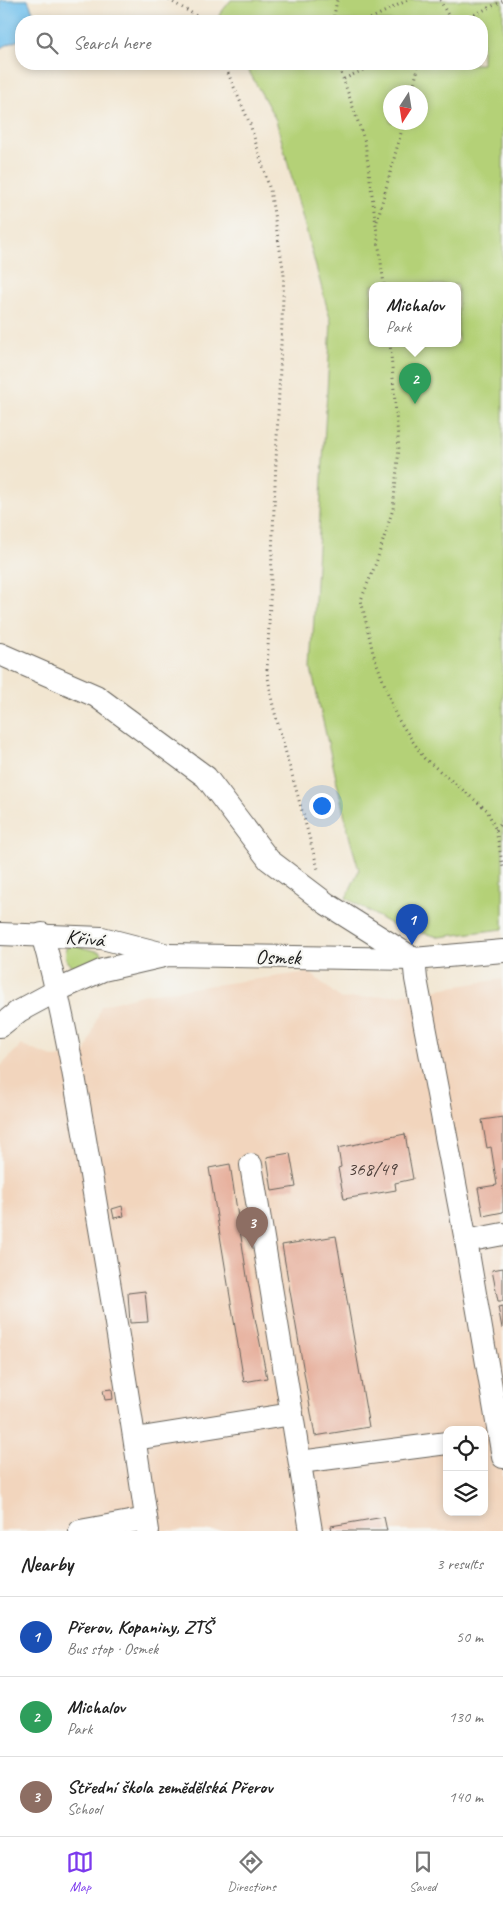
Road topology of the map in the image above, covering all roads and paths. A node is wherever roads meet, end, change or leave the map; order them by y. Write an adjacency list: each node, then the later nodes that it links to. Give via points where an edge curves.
1 (169, 0): 7 (path)
2 (336, 0): 8 (path)
3 (408, 0): 9 (path)
4 (440, 0): 10 (path)
5 (503, 0): 6 (path)
6 (497, 2): 11 (path)
7 (195, 15)
8 (333, 15)
9 (378, 15)
10 (448, 15)
11 (472, 15)
12 (227, 70): 26 (path, via 250,124 270,190 284,274 267,672 273,706)
13 (340, 70): 16 (path)
14 (363, 70): 16 (path)
15 (418, 70): 17 (path)
16 (344, 79): 19 (path, via 365,142)
17 (414, 85)
18 (402, 130): 19 (path)
19 (377, 223): 20 (path)
20 (384, 282)
21 (390, 347): 24 (path, via 399,449 393,509 361,600 373,653 396,716 424,758 487,810)
22 (0, 654): 26 (street, via 96,696 206,777 269,860)
23 (503, 821): 24 (path)
24 (496, 830): 25 (path)
25 (503, 867)
26 (328, 904): 31 (street)
27 (0, 934): 28 (street, Křivá)
28 (42, 934): 30 (street, Křivá, via 102,938); 32 (street)
29 (503, 951): 31 (street, Osmek)
30 (168, 955): 31 (street, Osmek); 32 (street, Osmek, via 103,970)
31 (414, 959): 36 (street)
32 (58, 990): 33 (street, Osmek, via 19,1011); 39 (street, via 72,1056)
33 (0, 1026)
34 (251, 1165): 37 (street)
35 (503, 1234): 36 (street)
36 (466, 1241): 38 (street)
37 (292, 1414): 39 (street); 41 (street)
38 (497, 1437)
39 (135, 1439): 42 (street)
40 (443, 1443): 41 (street)
41 (300, 1462): 44 (street)
42 (147, 1525): 43 (street)
43 (80, 1531)
44 (311, 1531)

